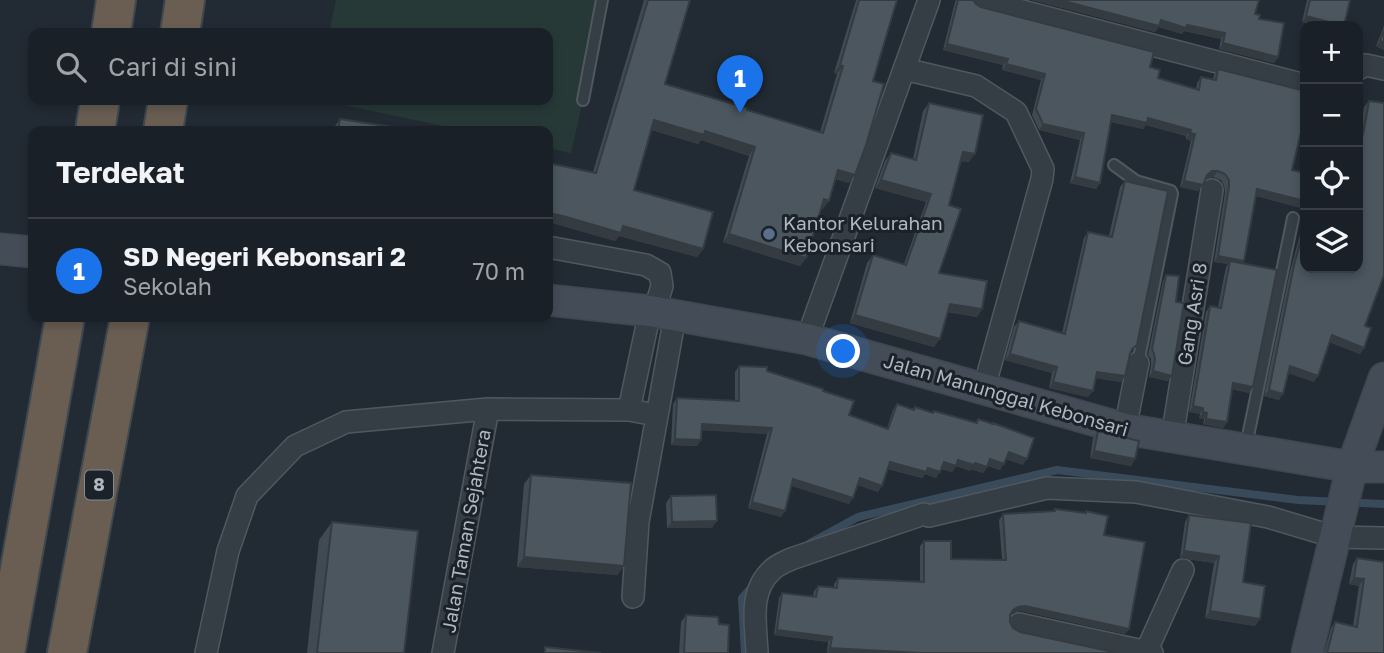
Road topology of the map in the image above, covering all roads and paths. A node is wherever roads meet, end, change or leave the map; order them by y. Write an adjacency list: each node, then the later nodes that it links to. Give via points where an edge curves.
1 (117, 0): 6 (highway)
2 (185, 0): 7 (highway)
3 (603, 0): 12 (lane)
4 (929, 0): 9 (street)
5 (980, 0): 11 (street)
6 (112, 28)
7 (181, 28)
8 (1363, 66): 10 (street)
9 (904, 69): 27 (street); 30 (street, via 976,86 1016,112 1043,169)
10 (1384, 69)
11 (1301, 84)
12 (583, 100)
13 (99, 105): 15 (highway)
14 (167, 105): 16 (highway)
15 (96, 126)
16 (164, 126)
17 (1114, 165): 28 (lane, via 1136,181 1171,191)
18 (1212, 190): 35 (street, Gang Asri 8)
19 (1293, 218): 36 (lane)
20 (553, 248): 24 (street, via 646,265 660,273)
21 (0, 249): 22 (street)
22 (28, 252)
23 (553, 301): 24 (street, Jalan Manunggal Kebonsari)
24 (666, 311): 27 (street, Jalan Manunggal Kebonsari); 32 (street); 33 (street)
25 (64, 322): 45 (highway)
26 (129, 322): 46 (highway, 8)
27 (807, 339): 30 (street, Jalan Manunggal Kebonsari)
28 (1138, 363): 34 (street)
29 (1384, 378): 37 (street)
30 (984, 388): 34 (street, Jalan Manunggal Kebonsari)
31 (488, 409): 32 (street, Jalan Taman Sejahtera); 47 (street, Jalan Taman Sejahtera, via 346,422 295,446 247,496 228,551); 48 (street, Jalan Taman Sejahtera)
32 (629, 410): 33 (street, Jalan Taman Sejahtera)
33 (656, 415): 42 (street, via 638,522)
34 (1125, 429): 35 (street, Jalan Manunggal Kebonsari)
35 (1172, 438): 36 (street, Jalan Manunggal Kebonsari)
36 (1245, 449): 37 (street, Jalan Manunggal Kebonsari)
37 (1352, 467): 38 (street, Jalan Manunggal Kebonsari); 39 (street)
38 (1384, 467)
39 (1339, 521): 40 (street); 49 (street, via 1268,517 1136,492 1047,488 924,514 791,559 772,570 758,588 754,607); 50 (street)
40 (1384, 538)
41 (1183, 570): 44 (street)
42 (633, 597)
43 (1019, 624): 44 (street)
44 (1149, 652)
45 (5, 653)
46 (67, 653)
47 (206, 653)
48 (443, 653)
49 (757, 653)
50 (1307, 653)

